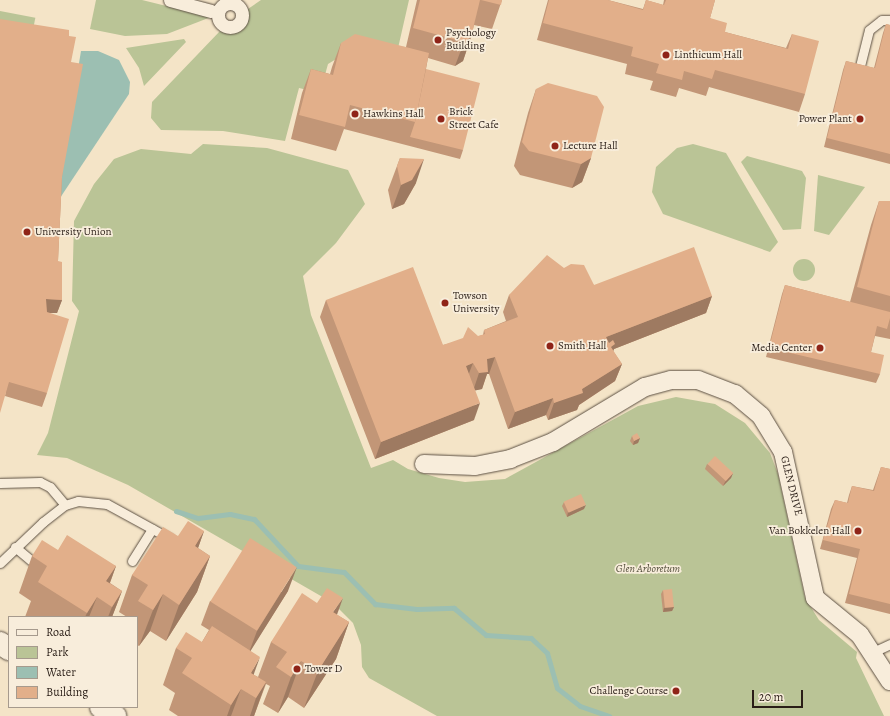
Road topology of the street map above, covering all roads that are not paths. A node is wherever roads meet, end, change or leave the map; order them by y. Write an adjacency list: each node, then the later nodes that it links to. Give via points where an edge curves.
1 (170, 0): 2 (street)
2 (212, 11)
3 (890, 20): 4 (lane, via 882,20 869,30)
4 (858, 74)
5 (424, 464): 15 (street, GLEN DRIVE, via 475,466 510,459 553,442 638,390 671,380 698,380 718,387 749,403 772,432 789,472 813,594 860,635)
6 (0, 483): 7 (lane, via 40,482 54,491)
7 (65, 505): 8 (lane, via 78,501 107,504); 10 (lane)
8 (152, 529): 9 (lane); 11 (lane)
9 (178, 543)
10 (15, 548): 12 (lane); 13 (lane)
11 (132, 561)
12 (0, 563)
13 (52, 575)
14 (890, 644): 15 (lane)
15 (873, 652): 16 (street, GLEN DRIVE)
16 (890, 681)
17 (103, 708): 18 (street)
18 (115, 716)

